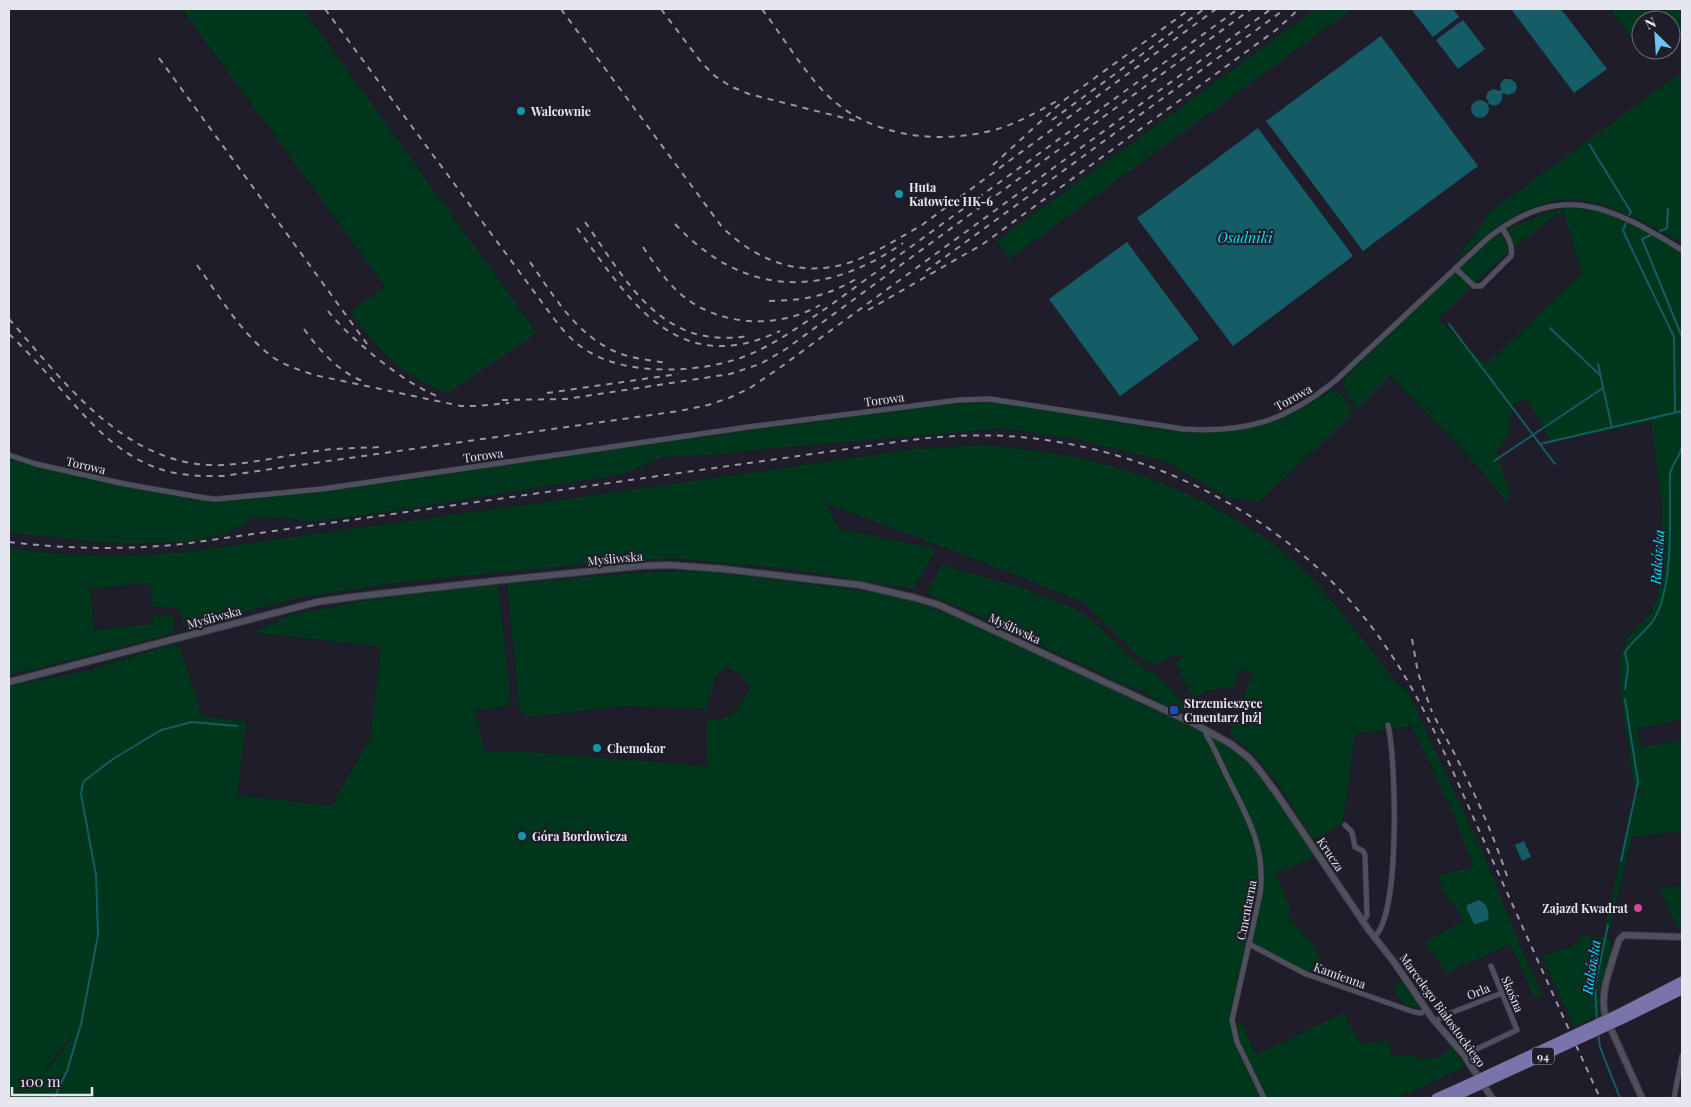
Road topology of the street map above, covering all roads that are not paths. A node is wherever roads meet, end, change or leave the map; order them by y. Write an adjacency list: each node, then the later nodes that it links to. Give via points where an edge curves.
1 (1502, 228): 2 (street, Torowa, via 1543,209 1576,204 1607,211 1640,224); 3 (street, Torowa); 3 (street, via 1512,249 1511,256 1481,286 1474,286)
2 (1682, 250)
3 (1455, 268): 4 (street, Torowa, via 1320,394 1277,418 1239,428 1183,429 990,399 959,400 322,489 216,498 125,484)
4 (9, 455)
5 (9, 682): 7 (street, Myśliwska, via 287,609 341,598 670,565 860,585 916,598 960,614)
6 (1388, 725): 10 (street, via 1394,824 1392,878 1384,916)
7 (1205, 729): 9 (street, Krucza, via 1236,748 1257,767); 12 (street, Cmentarna, via 1248,816 1259,850 1262,882)
8 (1346, 825): 9 (street, Krucza, via 1352,832 1355,847 1365,855 1367,916)
9 (1362, 921): 10 (street, Marcelego Białostockiego)
10 (1374, 937): 17 (street, Marcelego Białostockiego)
11 (1682, 937): 27 (street, via 1624,935 1618,940 1604,993 1606,1018)
12 (1250, 944): 17 (street, Kamienna, via 1327,982 1414,1012); 23 (street, Cmentarna, via 1232,1026)
13 (1491, 966): 16 (street, Skośna)
14 (1682, 981): 18 (main road, 94)
15 (1682, 990): 18 (main road, 94)
16 (1502, 993): 19 (street, Orla); 20 (street, Skośna, via 1518,1030)
17 (1427, 1010): 19 (street, Marcelego Białostockiego)
18 (1621, 1016): 22 (main road, 94, bridge)
19 (1435, 1022): 20 (street, Marcelego Białostockiego)
20 (1464, 1056): 26 (street, Marcelego Białostockiego)
21 (1682, 1056): 28 (street)
22 (1462, 1090): 24 (main road, 94); 25 (main road, 94)
23 (1264, 1098)
24 (1436, 1098)
25 (1453, 1098)
26 (1492, 1098)
27 (1642, 1098)
28 (1674, 1098)

